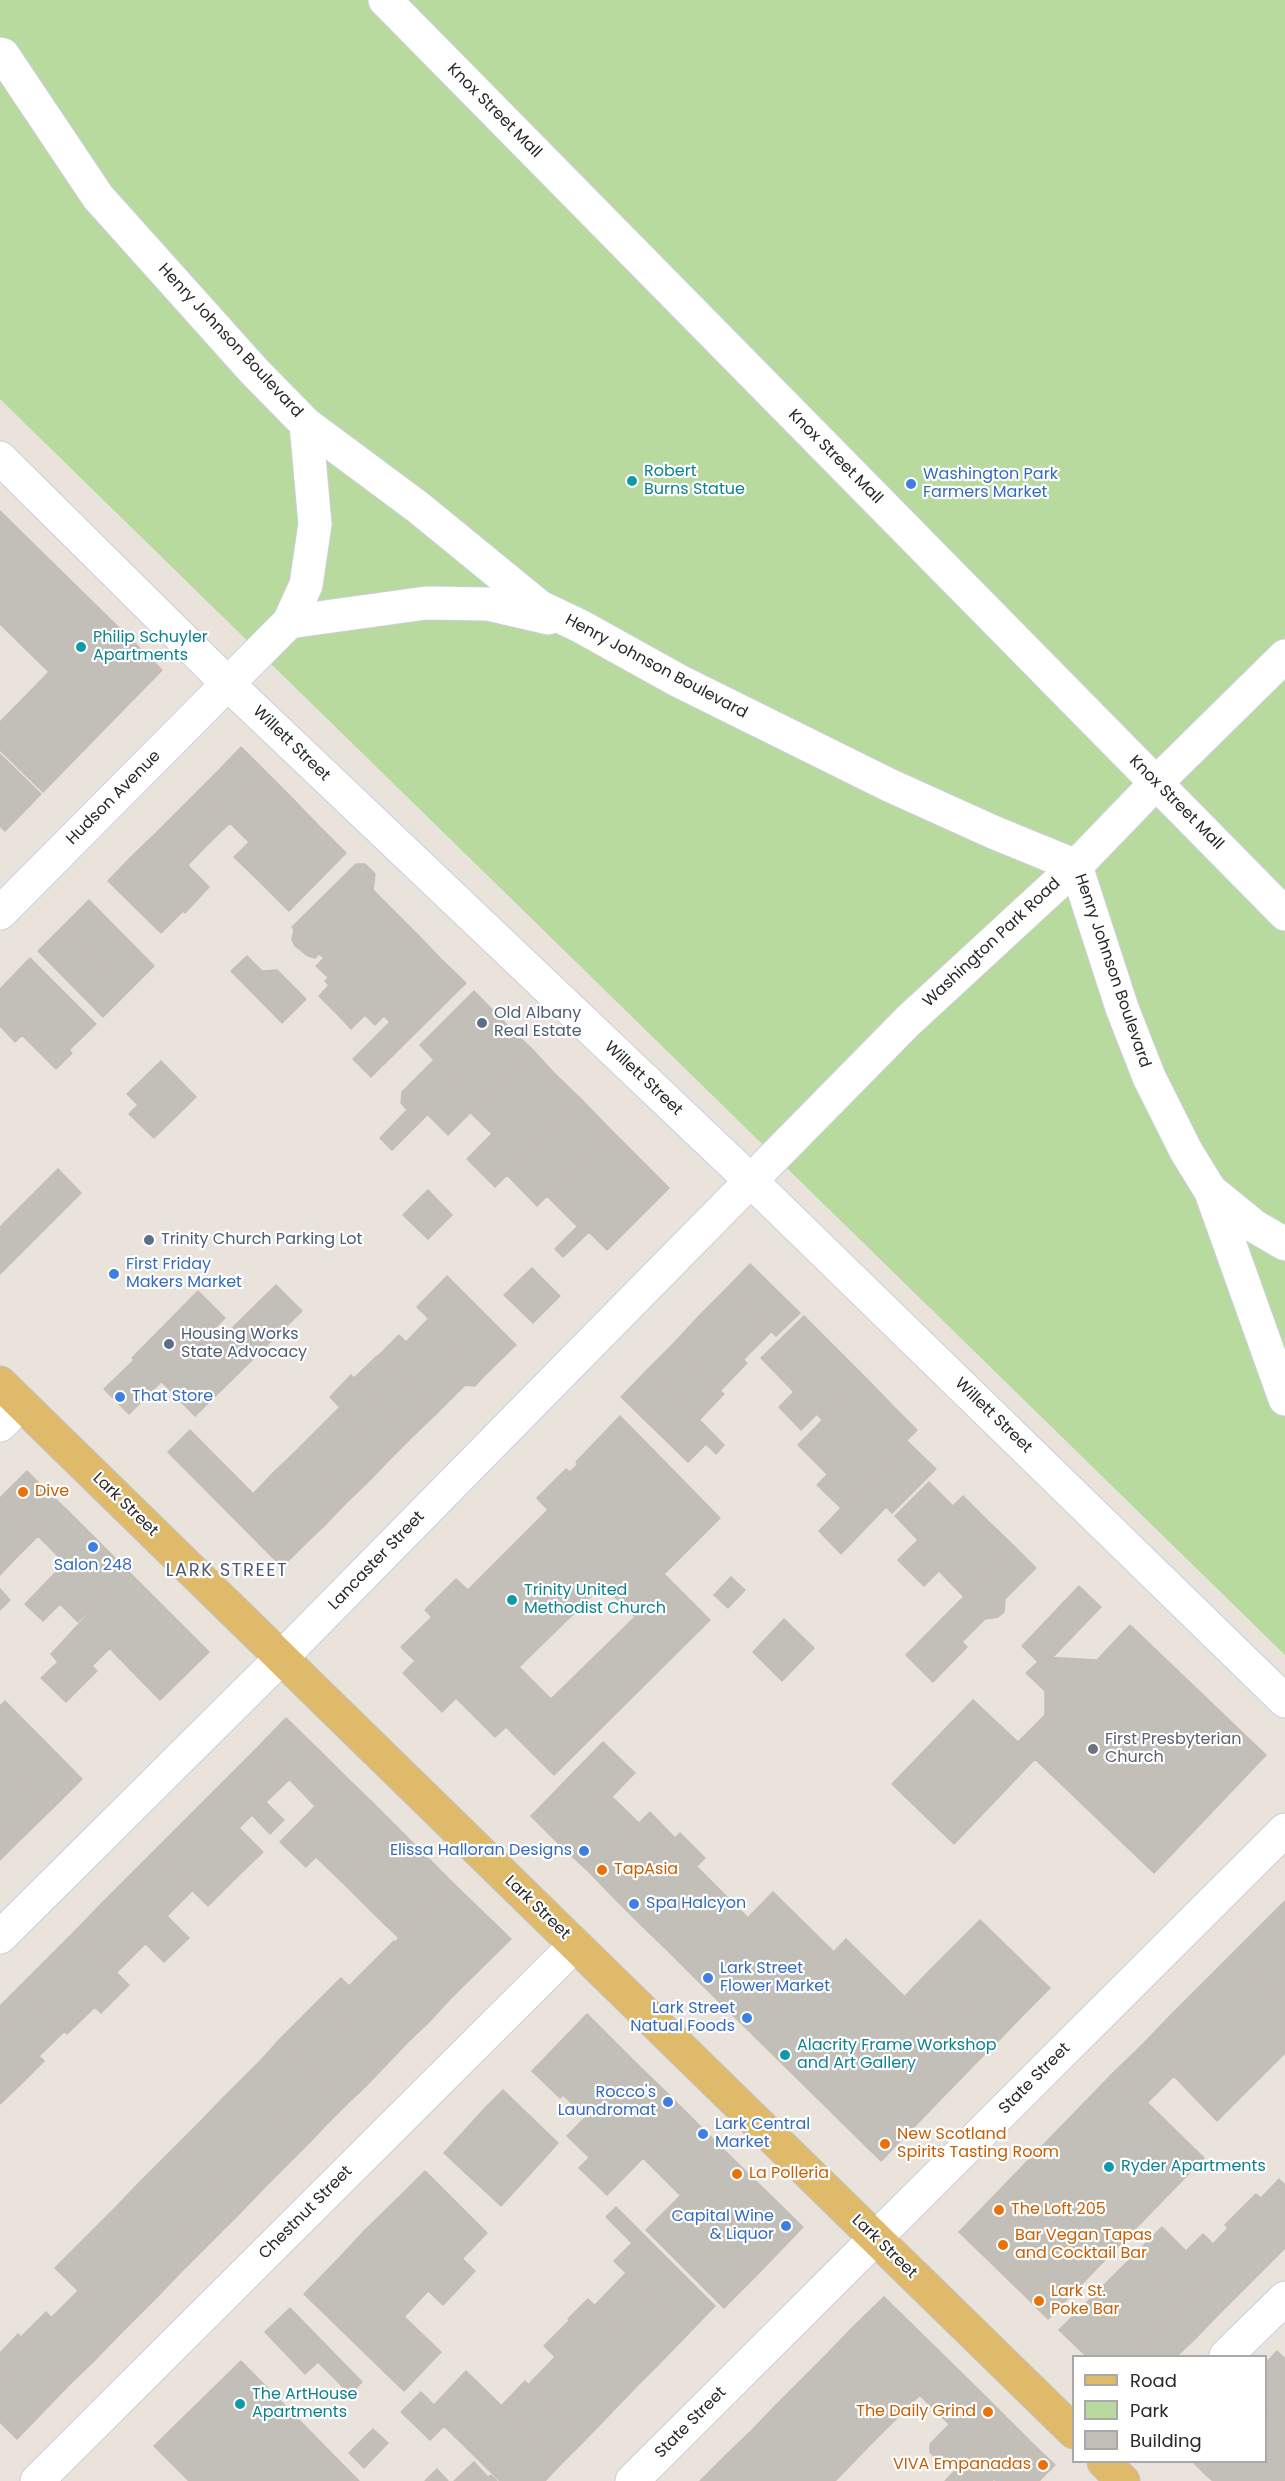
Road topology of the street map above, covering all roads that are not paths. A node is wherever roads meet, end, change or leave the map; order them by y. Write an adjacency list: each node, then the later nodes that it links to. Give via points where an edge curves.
1 (385, 0): 9 (street, Knox Street Mall)
2 (1, 48): 3 (street, Henry Johnson Boulevard, via 98,197)
3 (306, 424): 5 (street, via 315,525 306,585); 6 (street, Henry Johnson Boulevard, via 419,508 540,607)
4 (0, 458): 8 (street, Willett Street)
5 (289, 622): 6 (street, via 426,603 488,604); 8 (street)
6 (580, 626): 10 (street, Henry Johnson Boulevard, via 679,681 889,784)
7 (1285, 656): 9 (street, Washington Park Road)
8 (228, 684): 11 (street, Hudson Avenue); 13 (street, Willett Street)
9 (1156, 783): 10 (street, Washington Park Road); 12 (street, Knox Street Mall)
10 (1076, 866): 13 (street, Washington Park Road, via 908,1021); 14 (street, Henry Johnson Boulevard, via 1149,1077)
11 (0, 913)
12 (1285, 914)
13 (750, 1180): 18 (street, Lancaster Street); 19 (street, Willett Street)
14 (1210, 1190): 15 (street, Henry Johnson Boulevard, via 1254,1227); 16 (street)
15 (1285, 1244)
16 (1285, 1399)
17 (7, 1404): 18 (main road, Lark Street)
18 (281, 1658): 21 (street, Lancaster Street); 22 (main road, Lark Street)
19 (1285, 1701)
20 (1285, 1830): 23 (street, State Street)
21 (0, 1937)
22 (575, 1945): 23 (main road, Lark Street); 27 (street, Chestnut Street)
23 (876, 2239): 26 (main road, Lark Street); 28 (street, State Street)
24 (1285, 2298): 25 (street)
25 (1227, 2355)
26 (1072, 2430)
27 (38, 2481)
28 (632, 2481)

